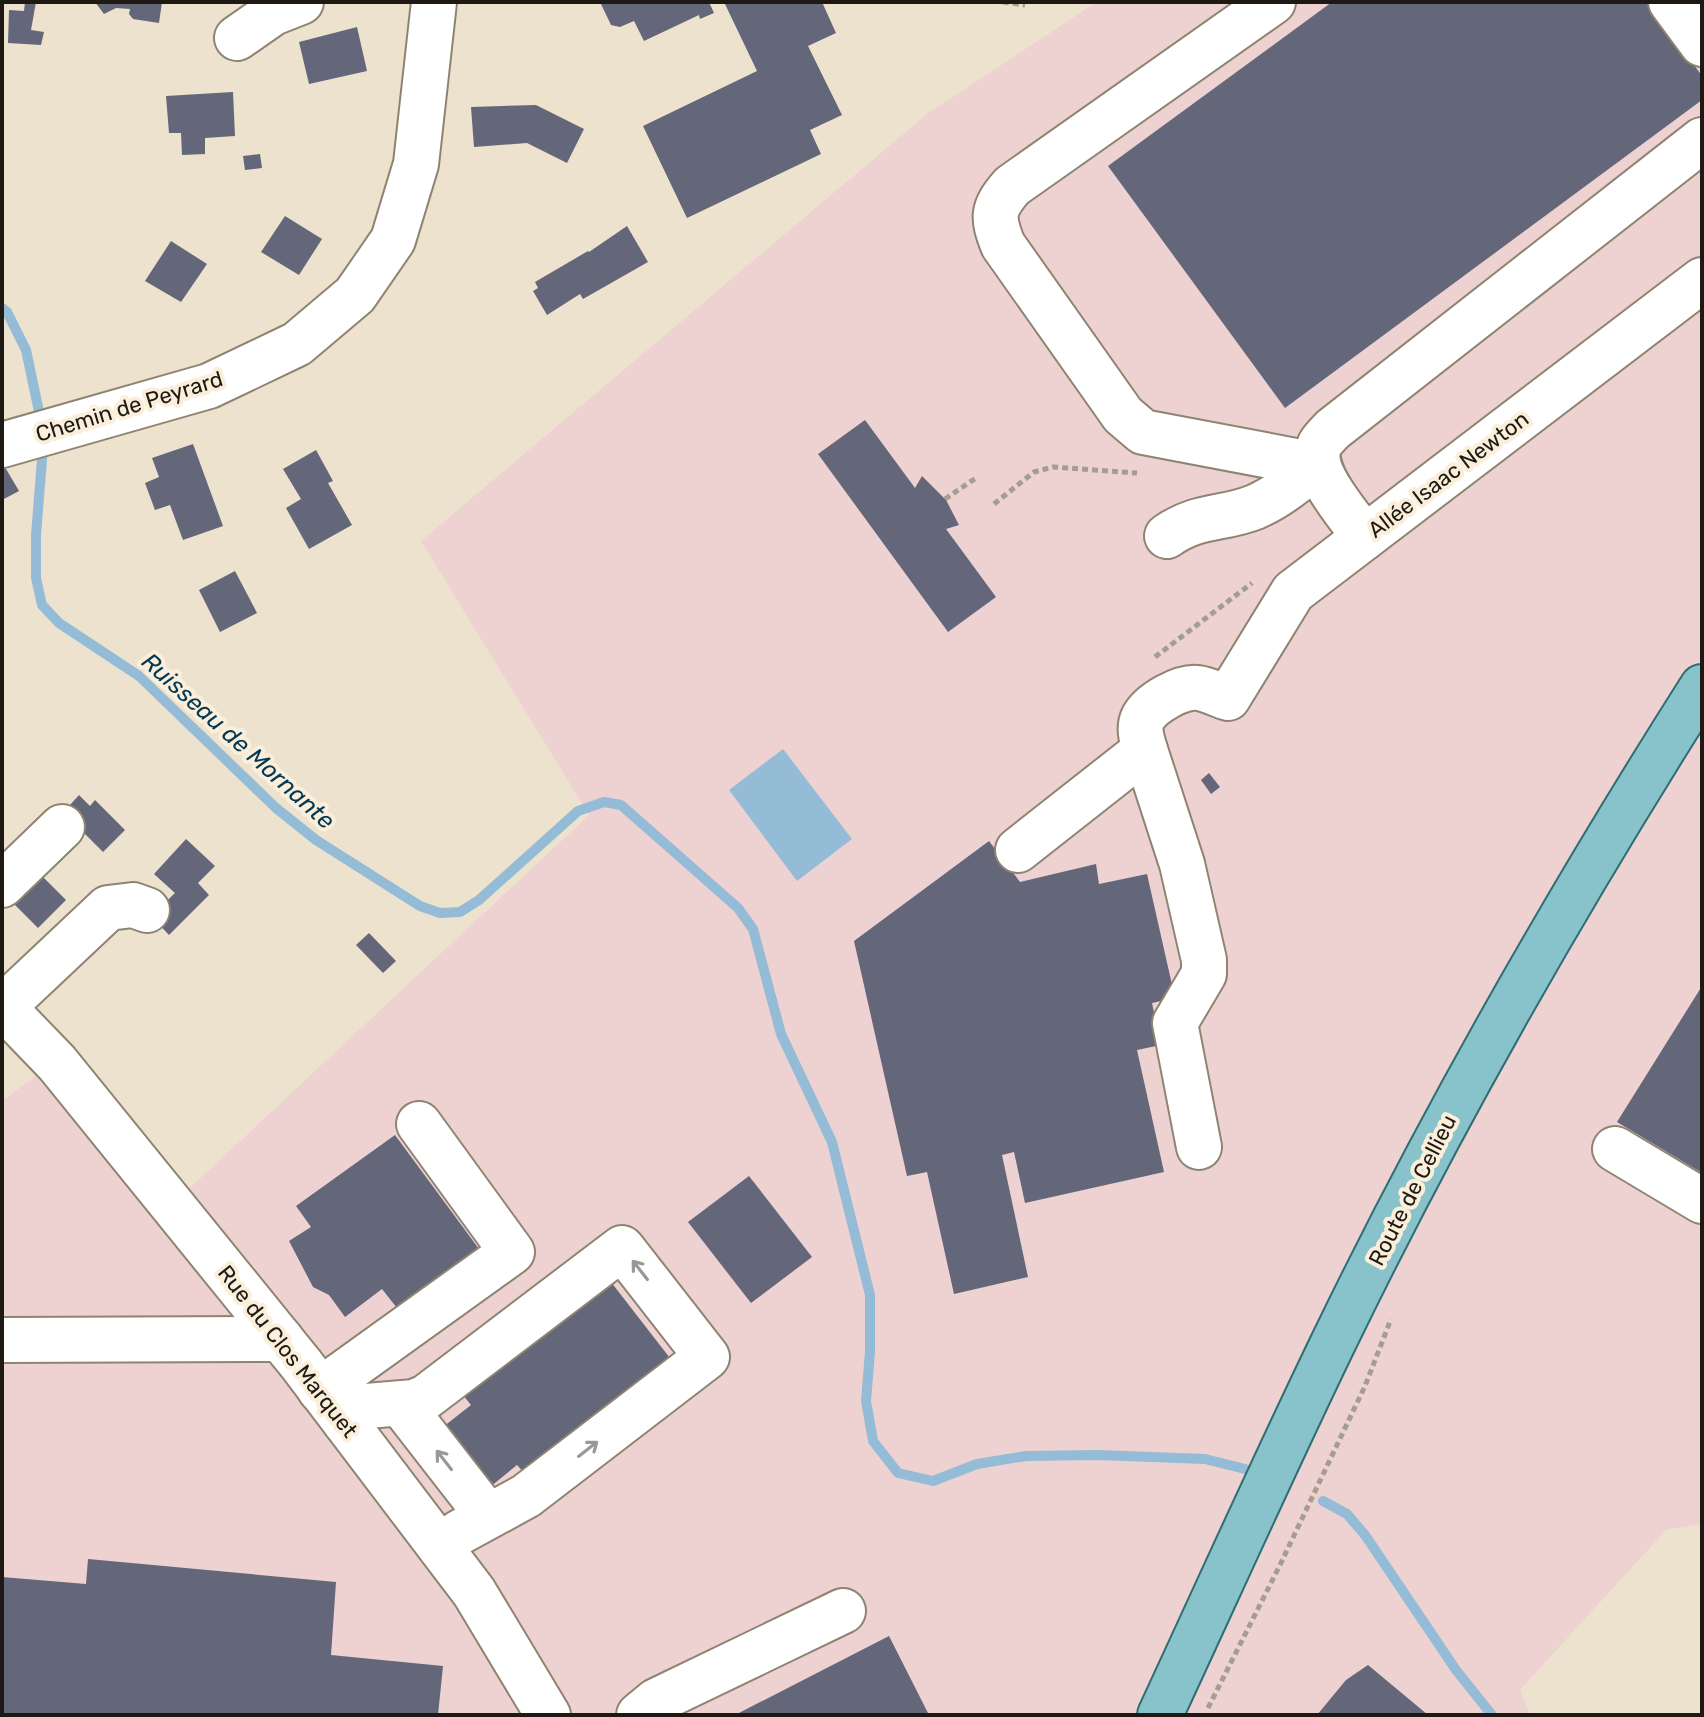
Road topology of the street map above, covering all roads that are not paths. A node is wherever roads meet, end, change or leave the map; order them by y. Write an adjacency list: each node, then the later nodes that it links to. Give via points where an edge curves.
1 (301, 2): 5 (street, via 273,13)
2 (434, 2): 9 (street, Chemin de Peyrard, via 416,164 393,240 355,295 297,344 209,386)
3 (1273, 2): 10 (street, via 1012,186 997,203 994,223 1003,245 1123,415 1143,432)
4 (1671, 2): 6 (street)
5 (237, 38)
6 (1702, 44)
7 (1702, 140): 10 (street, via 1333,429 1320,444)
8 (1702, 280): 12 (street, Allée Isaac Newton)
9 (27, 437)
10 (1317, 465): 11 (street, via 1274,499 1192,521); 12 (street)
11 (1167, 536)
12 (1365, 537): 14 (street, Allée Isaac Newton, via 1293,592 1228,698 1198,688 1157,703 1143,718)
13 (1702, 687): 33 (main road, Route de Cellieu, via 1606,839 1455,1106 1335,1340)
14 (1145, 750): 16 (street); 21 (street, via 1182,864 1204,960 1204,974 1175,1023)
15 (62, 827): 17 (street)
16 (1018, 850)
17 (2, 885)
18 (147, 910): 19 (street, via 133,905 108,908)
19 (2, 1007): 24 (street, Rue du Clos Marquet, via 57,1063)
20 (419, 1124): 27 (street, via 512,1252)
21 (1199, 1147)
22 (1615, 1149): 23 (street)
23 (1702, 1201)
24 (281, 1339): 25 (street); 27 (street, Rue du Clos Marquet)
25 (2, 1340)
26 (401, 1404): 27 (street); 28 (street, one-way to 26); 28 (street, one-way to 26, via 526,1496 707,1357 622,1248 426,1397)
27 (332, 1406): 29 (street, Rue du Clos Marquet)
28 (488, 1516): 29 (street)
29 (440, 1547): 31 (street, Rue du Clos Marquet, via 474,1592)
30 (843, 1611): 32 (street, via 656,1701)
31 (548, 1715)
32 (639, 1715)
33 (1160, 1715)

